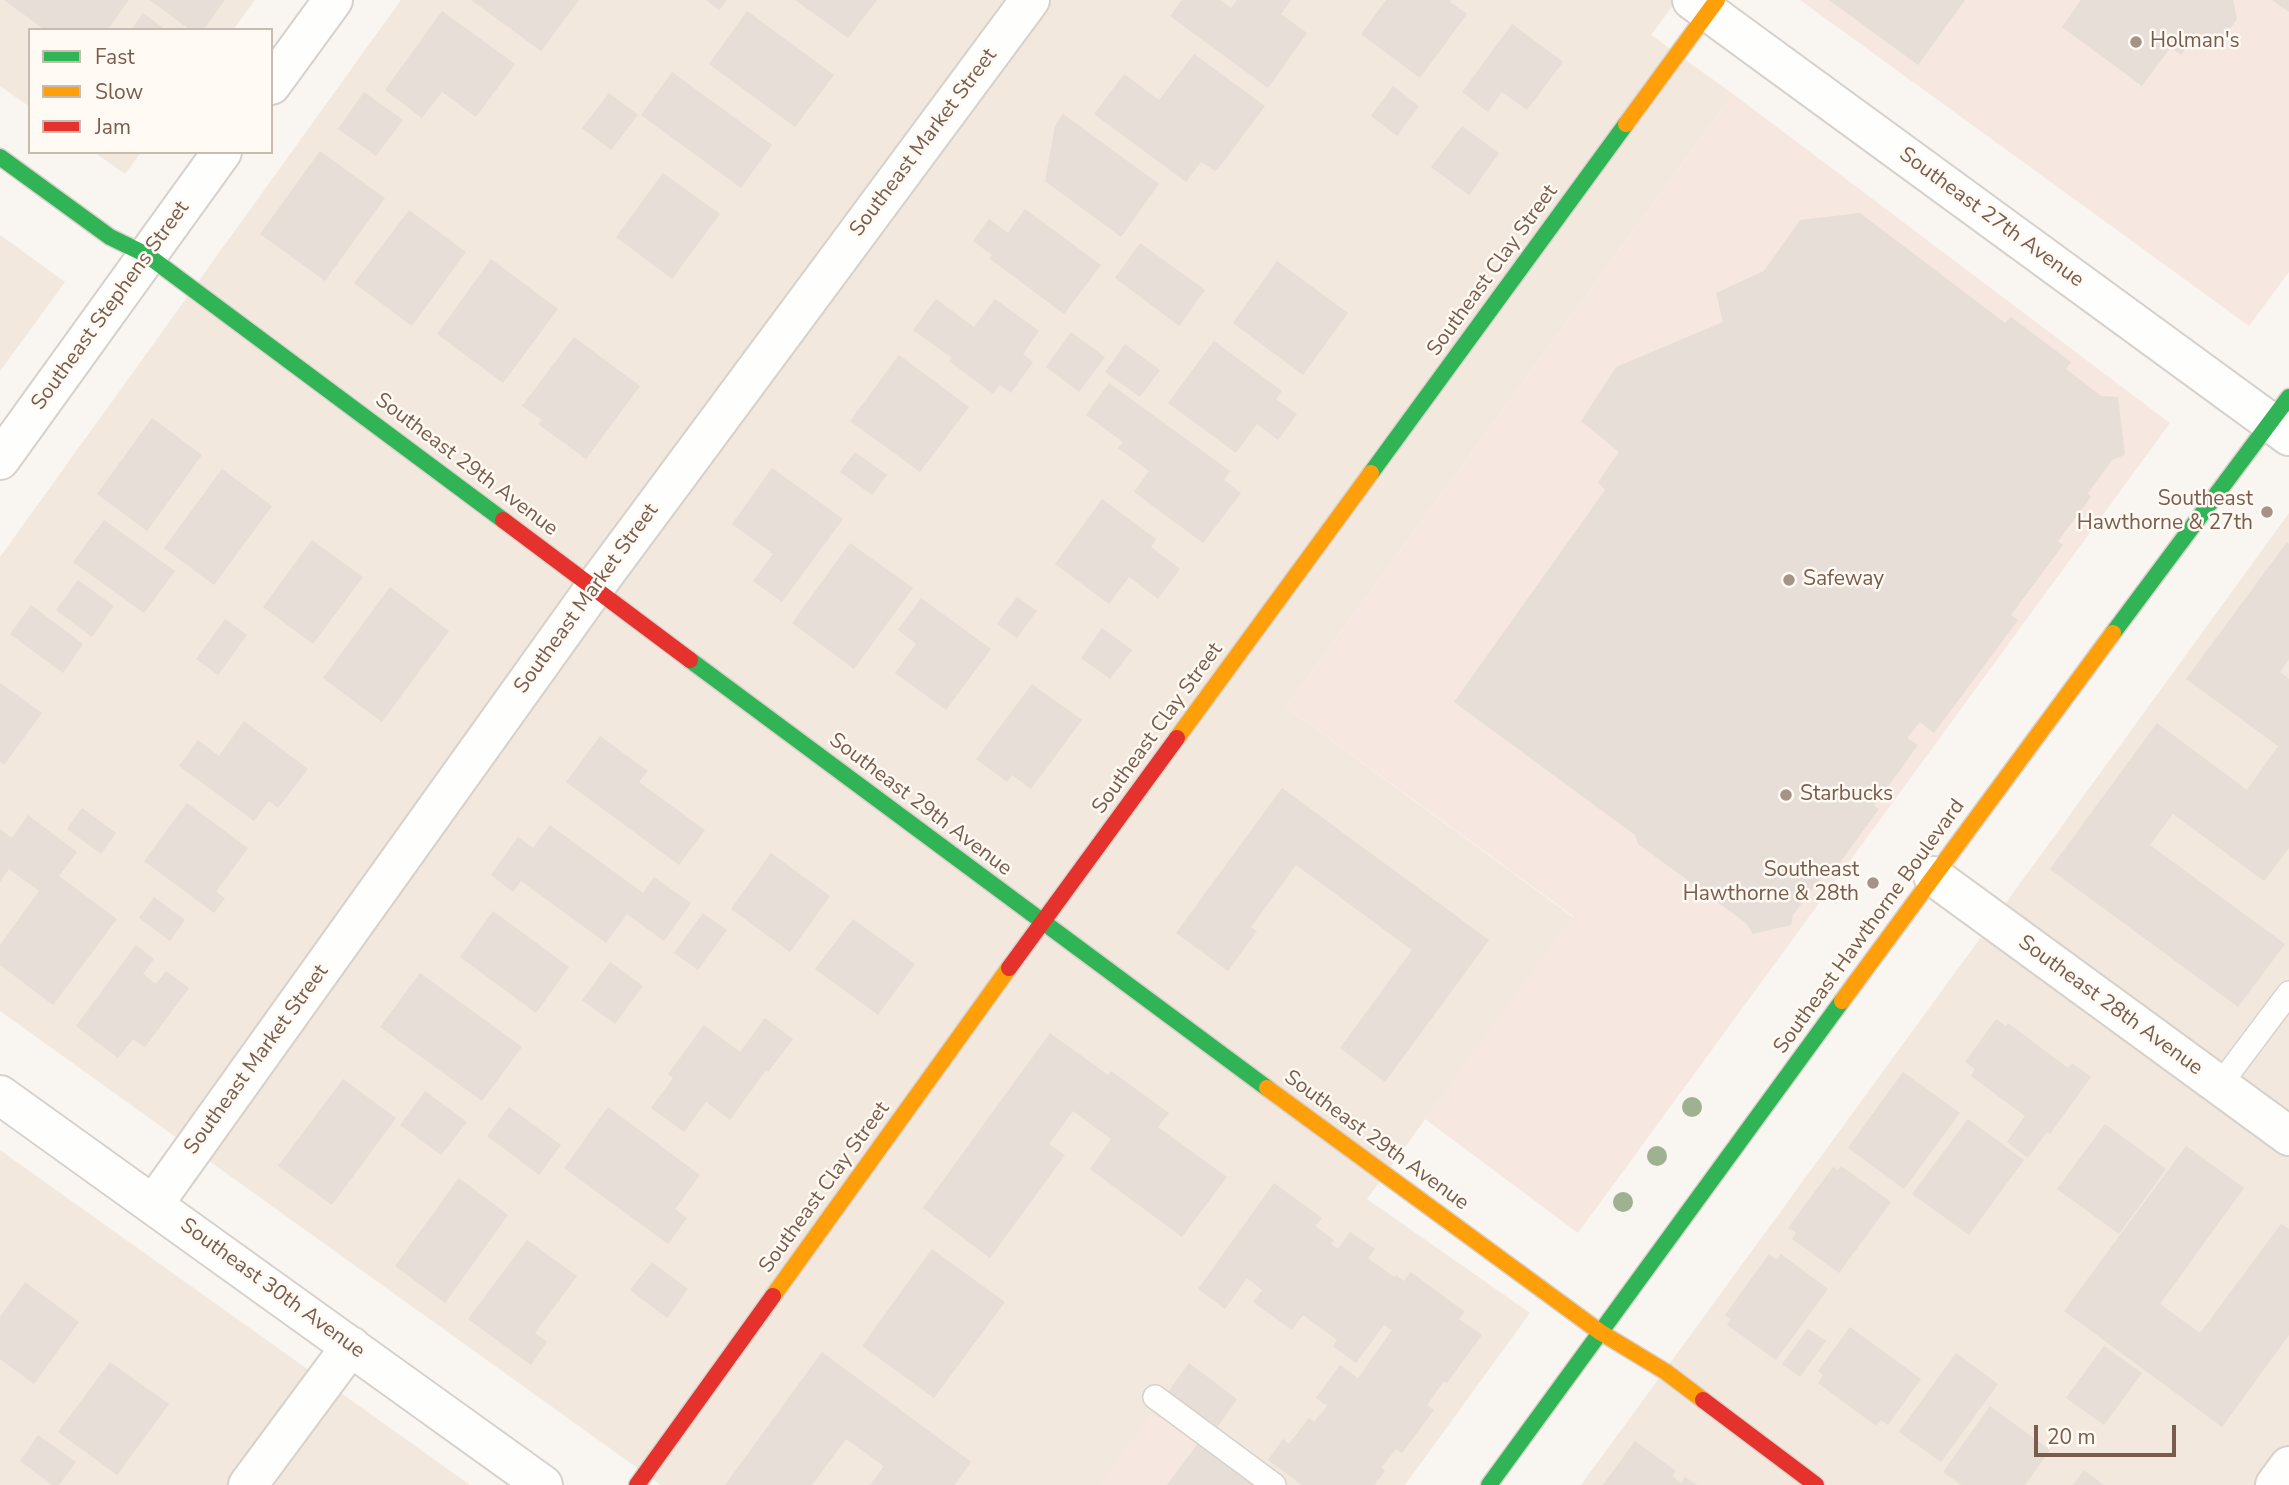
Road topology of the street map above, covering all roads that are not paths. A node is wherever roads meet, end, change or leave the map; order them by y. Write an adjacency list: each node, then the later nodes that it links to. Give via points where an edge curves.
1 (333, 0): 4 (street)
2 (1030, 0): 10 (street, Southeast Market Street)
3 (1705, 4): 8 (street, Southeast 27th Avenue); 12 (street, Southeast Clay Street)
4 (273, 82)
5 (221, 154): 7 (street, Southeast Stephens Street)
6 (0, 157): 7 (street, Southeast 29th Avenue, via 110,237)
7 (148, 255): 9 (street, Southeast Stephens Street); 10 (street, Southeast 29th Avenue)
8 (2283, 418): 11 (street, Southeast Hawthorne Boulevard)
9 (0, 460)
10 (595, 587): 12 (street, Southeast 29th Avenue); 17 (street, Southeast Market Street)
11 (1933, 876): 14 (street, Southeast 28th Avenue); 18 (street, Southeast Hawthorne Boulevard)
12 (1042, 923): 18 (street, Southeast 29th Avenue); 24 (street, Southeast Clay Street)
13 (2289, 993): 14 (lane)
14 (2219, 1086): 16 (street, Southeast 28th Avenue)
15 (0, 1095): 17 (street, Southeast 30th Avenue)
16 (2289, 1136)
17 (153, 1205): 19 (street, Southeast 30th Avenue)
18 (1600, 1332): 26 (street, Southeast Hawthorne Boulevard); 27 (street, Southeast 29th Avenue, via 1666,1372)
19 (351, 1346): 22 (street); 23 (street, Southeast 30th Avenue)
20 (1155, 1397): 25 (lane)
21 (2289, 1465): 28 (street)
22 (247, 1485)
23 (543, 1485)
24 (638, 1485)
25 (1274, 1485)
26 (1489, 1485)
27 (1816, 1485)
28 (2275, 1485)

